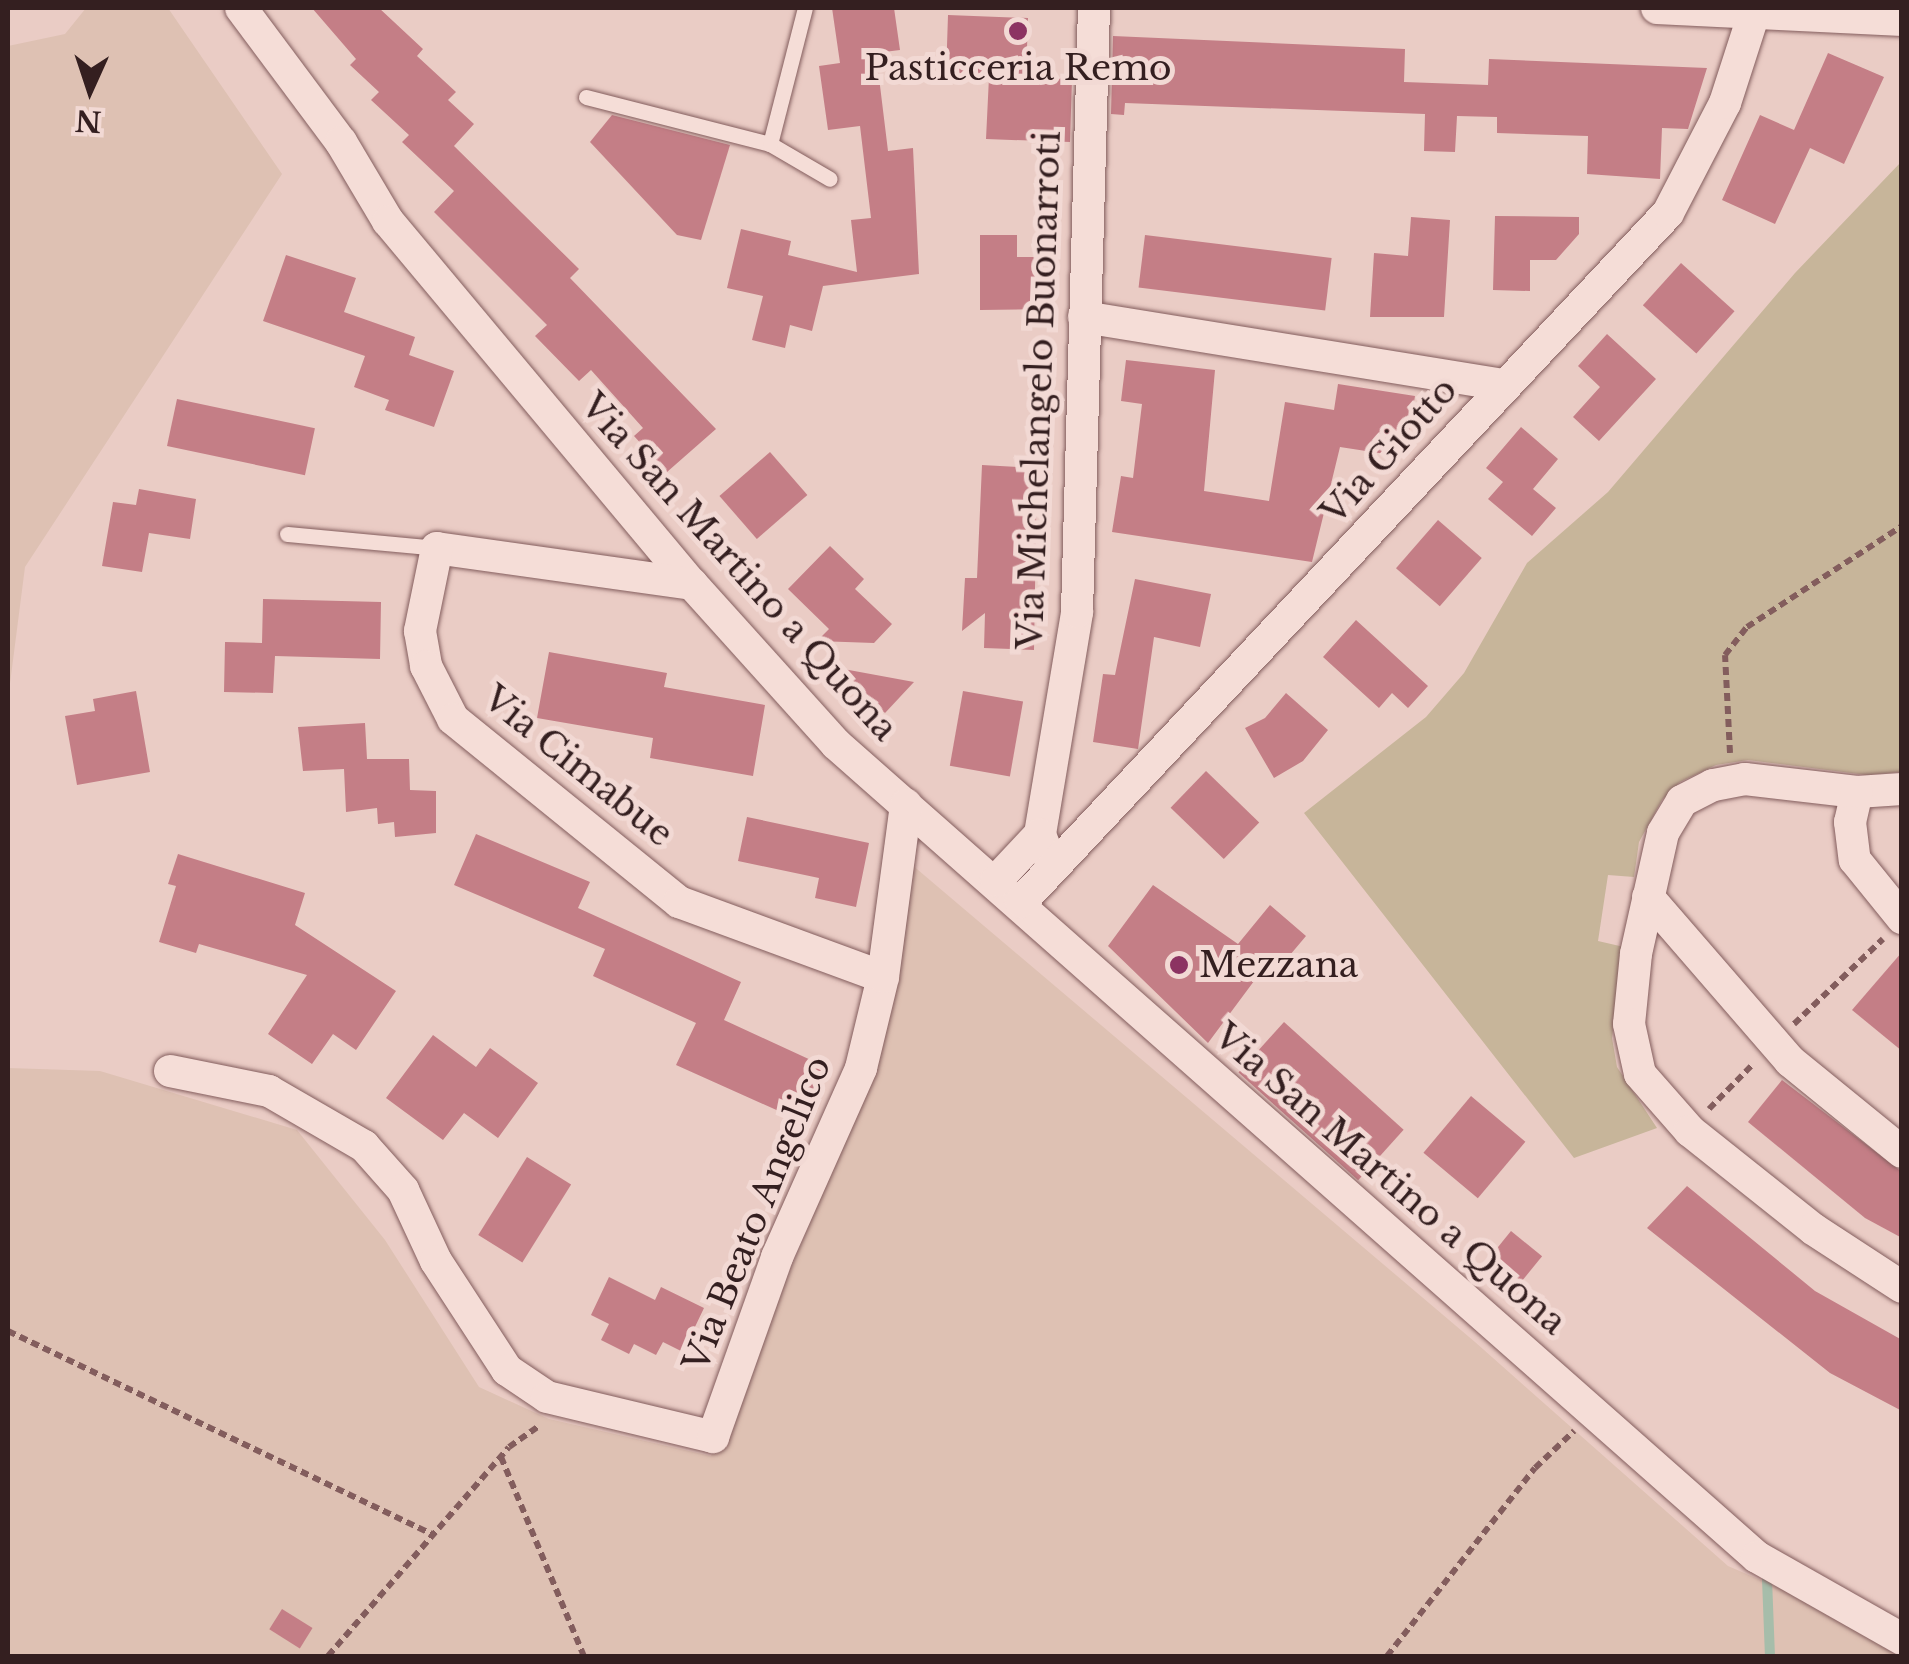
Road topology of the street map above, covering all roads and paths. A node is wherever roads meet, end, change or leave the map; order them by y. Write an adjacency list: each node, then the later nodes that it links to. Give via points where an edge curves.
1 (241, 8): 15 (street, Via San Martino a Quona, via 340,142 388,220)
2 (805, 8): 8 (lane)
3 (1094, 8): 10 (street, Via Michelangelo Buonarroti)
4 (1657, 8): 5 (street)
5 (1755, 10): 6 (street); 11 (street, Via Giotto, via 1725,102 1668,213)
6 (1902, 20)
7 (586, 97): 8 (lane)
8 (770, 144): 9 (lane)
9 (830, 179)
10 (1084, 317): 11 (street); 20 (street, Via Michelangelo Buonarroti, via 1078,612)
11 (1502, 385): 21 (street, Via Giotto, via 1307,604)
12 (1902, 526): 16 (path, via 1747,626 1726,655)
13 (288, 534): 14 (lane)
14 (436, 548): 15 (street); 24 (street, Via Cimabue, via 420,631 426,666 453,719 679,902)
15 (692, 584): 19 (street, Via San Martino a Quona, via 836,744)
16 (1730, 760)
17 (1902, 789): 18 (street)
18 (1857, 792): 22 (street, via 1745,780 1696,792 1666,825); 23 (street, via 1850,832 1856,860)
19 (906, 805): 21 (street, Via San Martino a Quona); 24 (street, Via Beato Angelico)
20 (1040, 834): 21 (street); 21 (street)
21 (1028, 882): 32 (street, Via San Martino a Quona, via 1284,1145)
22 (1648, 897): 25 (street); 29 (street, via 1629,1024 1646,1083 1758,1188)
23 (1896, 925): 25 (path)
24 (883, 977): 31 (street, Via Beato Angelico, via 861,1068 728,1380 719,1429 713,1437)
25 (1773, 1044): 27 (path); 28 (street, via 1822,1092)
26 (170, 1072): 31 (street, Via Beato Angelico, via 269,1091 364,1146 403,1190 436,1261 507,1370 548,1397)
27 (1701, 1118)
28 (1902, 1152)
29 (1902, 1286)
30 (8, 1332): 34 (path)
31 (577, 1404): 33 (path)
32 (1597, 1410): 35 (street, Via San Martino a Quona, via 1757,1558); 38 (path, via 1535,1468)
33 (500, 1456): 34 (path); 37 (path)
34 (433, 1535): 36 (path)
35 (1902, 1639)
36 (328, 1656)
37 (584, 1656)
38 (1387, 1656)

